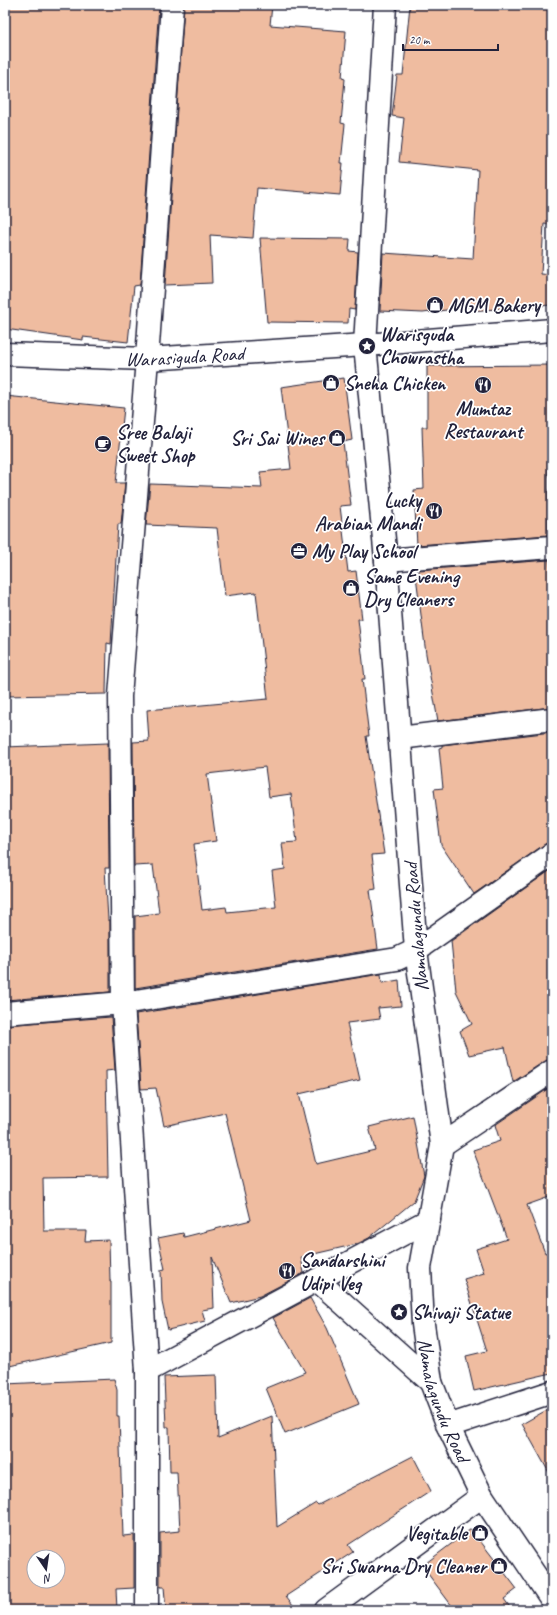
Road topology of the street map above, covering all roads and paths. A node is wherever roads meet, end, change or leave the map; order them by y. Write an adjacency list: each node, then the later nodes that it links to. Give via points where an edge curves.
1 (172, 5): 6 (street)
2 (386, 5): 4 (street, Namalagundu Road)
3 (552, 330): 4 (street, Warasiguda Road)
4 (365, 345): 6 (street, Warasiguda Road); 8 (street, Namalagundu Road)
5 (5, 354): 6 (street, Warasiguda Road)
6 (147, 359): 13 (street, via 120,696)
7 (552, 547): 8 (street)
8 (386, 560): 10 (street, Namalagundu Road)
9 (552, 719): 10 (street)
10 (400, 738): 12 (street, Namalagundu Road)
11 (552, 854): 12 (street)
12 (416, 950): 13 (street, via 398,959); 16 (street, Namalagundu Road)
13 (124, 1003): 14 (street); 19 (street)
14 (5, 1013)
15 (552, 1071): 16 (street)
16 (442, 1145): 17 (street, Namalagundu Road)
17 (429, 1220): 18 (street); 20 (street, Namalagundu Road, via 420,1268 423,1324)
18 (317, 1280): 19 (street); 20 (street)
19 (147, 1371): 25 (street)
20 (431, 1382): 22 (street, Namalagundu Road)
21 (552, 1392): 22 (street)
22 (448, 1426): 23 (street, Namalagundu Road)
23 (482, 1496): 24 (street, Namalagundu Road); 26 (street)
24 (552, 1600)
25 (147, 1610)
26 (326, 1610)

